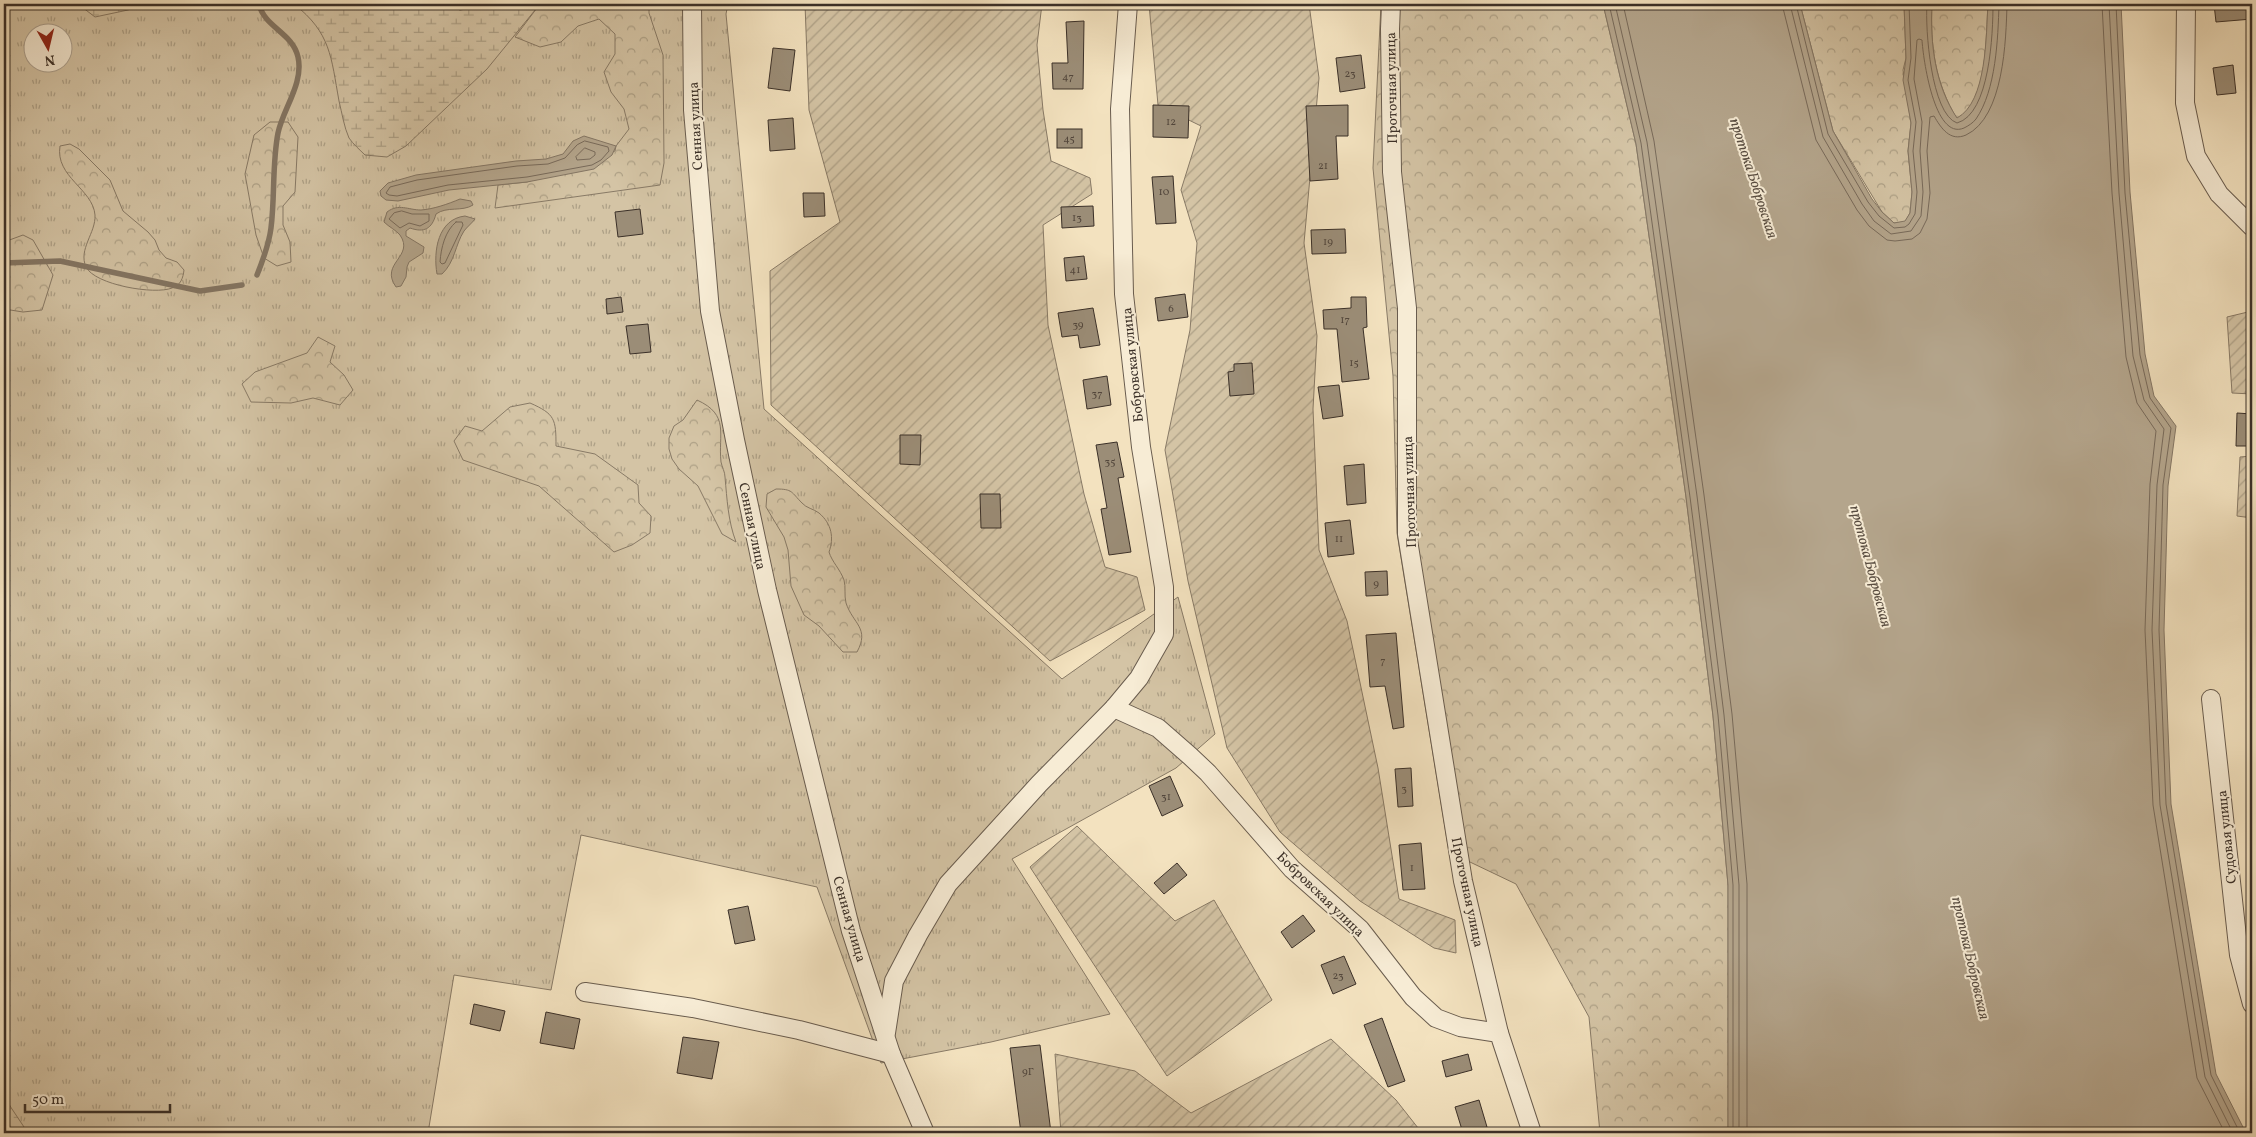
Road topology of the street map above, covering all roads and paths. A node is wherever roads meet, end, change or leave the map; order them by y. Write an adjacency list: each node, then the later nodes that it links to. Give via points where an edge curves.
1 (692, 4): 11 (street, Сенная улица, via 693,110 710,311 767,590 851,931)
2 (1128, 4): 7 (street, Бобровская улица, via 1120,109 1124,294 1141,446 1164,587 1164,634 1139,678)
3 (1391, 4): 10 (street, Проточная улица, via 1392,172 1407,308 1407,534 1463,881)
4 (2186, 4): 5 (street, via 2185,103 2196,156 2219,194)
5 (2251, 226)
6 (2211, 699): 9 (street, Судовая улица, via 2239,955)
7 (1114, 708): 10 (street, Бобровская улица, via 1158,728 1196,761 1292,869 1360,929 1413,997 1436,1018 1460,1027); 11 (street, Бобровская улица, via 948,884 894,981)
8 (585, 992): 12 (street, via 693,1008 799,1030)
9 (2252, 1004)
10 (1499, 1033): 14 (street)
11 (886, 1036): 12 (street, Сенная улица)
12 (891, 1054): 13 (street, Сенная улица)
13 (924, 1133)
14 (1532, 1133)

